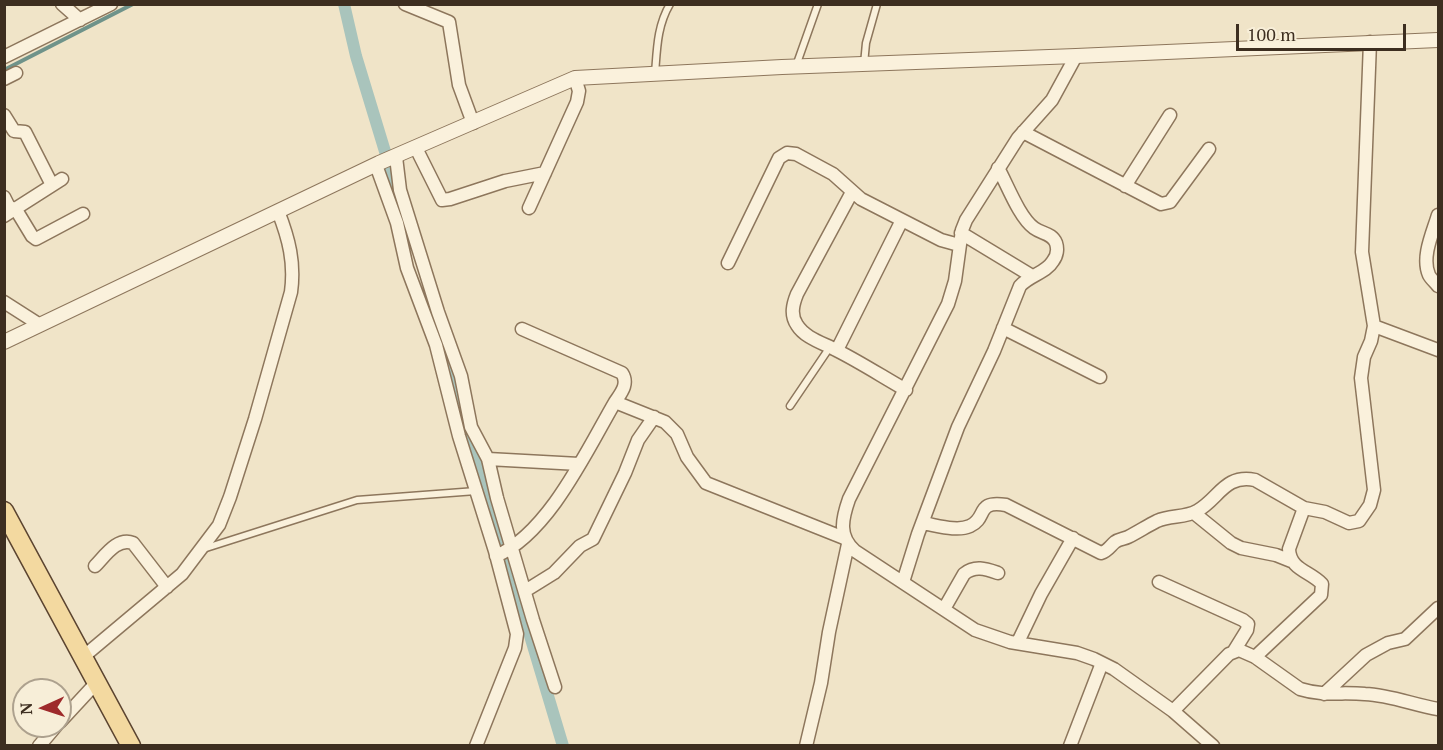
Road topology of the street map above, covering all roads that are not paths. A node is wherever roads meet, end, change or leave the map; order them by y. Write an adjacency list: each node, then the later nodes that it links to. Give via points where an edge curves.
1 (62, 4): 7 (street)
2 (111, 4): 7 (street)
3 (405, 4): 20 (street, via 449,22 459,85)
4 (670, 4): 15 (lane, via 658,35)
5 (818, 4): 13 (lane)
6 (877, 4): 12 (lane)
7 (80, 20): 10 (street)
8 (1438, 40): 9 (street)
9 (1370, 42): 11 (street); 43 (street, via 1362,252)
10 (6, 55)
11 (1076, 56): 12 (street); 21 (street, via 1052,100)
12 (864, 64): 13 (street)
13 (796, 67): 15 (street)
14 (16, 73): 17 (street)
15 (655, 74): 16 (street)
16 (575, 78): 20 (street); 26 (street, via 578,102)
17 (4, 79)
18 (4, 115): 31 (street, via 14,131 25,132 57,182)
19 (1170, 115): 27 (street)
20 (473, 123): 22 (street)
21 (1023, 132): 25 (street); 27 (street)
22 (416, 148): 24 (street); 26 (street, via 442,200)
23 (1209, 148): 27 (street, via 1166,204)
24 (385, 161): 32 (street); 54 (street, via 400,190 461,376 471,427); 56 (street, via 407,268 436,345)
25 (998, 168): 37 (street, via 966,220); 39 (street, via 1026,220 1051,235 1057,244 1054,260)
26 (545, 173): 30 (street)
27 (1125, 186)
28 (852, 192): 35 (street); 38 (street, via 833,174 787,153 779,158); 47 (street, via 792,306 796,325)
29 (4, 197): 31 (street)
30 (529, 208)
31 (10, 212): 33 (street, via 36,239)
32 (278, 212): 42 (street); 63 (street, via 292,260 291,292 230,497 219,525)
33 (83, 214)
34 (1438, 215): 36 (street)
35 (902, 220): 37 (street, via 942,240); 47 (street)
36 (1436, 232): 40 (street, via 1427,252 1427,265)
37 (960, 239): 39 (street); 50 (street, via 948,304)
38 (728, 263)
39 (1032, 276): 44 (street, via 1020,286)
40 (1438, 286)
41 (4, 302): 42 (street)
42 (40, 324): 46 (street)
43 (1374, 326): 48 (street); 57 (street, via 1360,378 1373,497 1355,523)
44 (1003, 328): 49 (street); 60 (street, via 958,428)
45 (522, 329): 51 (street, via 622,373 624,387)
46 (4, 342)
47 (834, 349): 50 (street); 52 (lane)
48 (1438, 350)
49 (1100, 377)
50 (906, 390): 62 (street, via 849,499 843,520)
51 (615, 402): 53 (street); 55 (street)
52 (790, 406)
53 (654, 417): 62 (street, via 677,434 687,457 706,483); 71 (street, via 638,440 593,539 580,546 554,573)
54 (488, 459): 55 (street); 64 (street)
55 (579, 464): 64 (street, via 540,521)
56 (477, 491): 63 (lane, via 357,500); 64 (street)
57 (1304, 508): 59 (street, via 1246,478 1222,488); 65 (street, via 1289,549)
58 (4, 511): 76 (main road)
59 (1194, 513): 61 (street, via 1158,520 1101,553); 65 (street, via 1241,548)
60 (922, 523): 61 (street, via 964,528 995,503); 68 (street)
61 (1073, 538): 74 (street)
62 (846, 541): 68 (street); 88 (street)
63 (203, 549): 70 (street)
64 (505, 551): 71 (street); 87 (street, via 517,641)
65 (1291, 561): 77 (street, via 1318,580 1321,595)
66 (95, 566): 70 (street, via 119,542 129,541)
67 (998, 573): 73 (street, via 983,568 963,574)
68 (903, 582): 73 (street)
69 (1159, 582): 75 (street, via 1248,624)
70 (167, 587): 76 (street)
71 (525, 591): 80 (street)
72 (1438, 608): 81 (street, via 1405,639 1366,655)
73 (944, 609): 74 (street, via 975,630)
74 (1018, 642): 78 (street, via 1077,653)
75 (1234, 651): 77 (street); 84 (street)
76 (83, 657): 79 (main road)
77 (1255, 657): 81 (street, via 1300,689)
78 (1102, 663): 84 (street); 89 (street)
79 (97, 682): 82 (street); 86 (main road)
80 (555, 687)
81 (1324, 694): 83 (street, via 1365,694)
82 (72, 709)
83 (1438, 709)
84 (1173, 711): 85 (street)
85 (1198, 741): 90 (street)
86 (131, 746)
87 (476, 746)
88 (806, 746)
89 (1070, 746)
90 (1213, 746)

